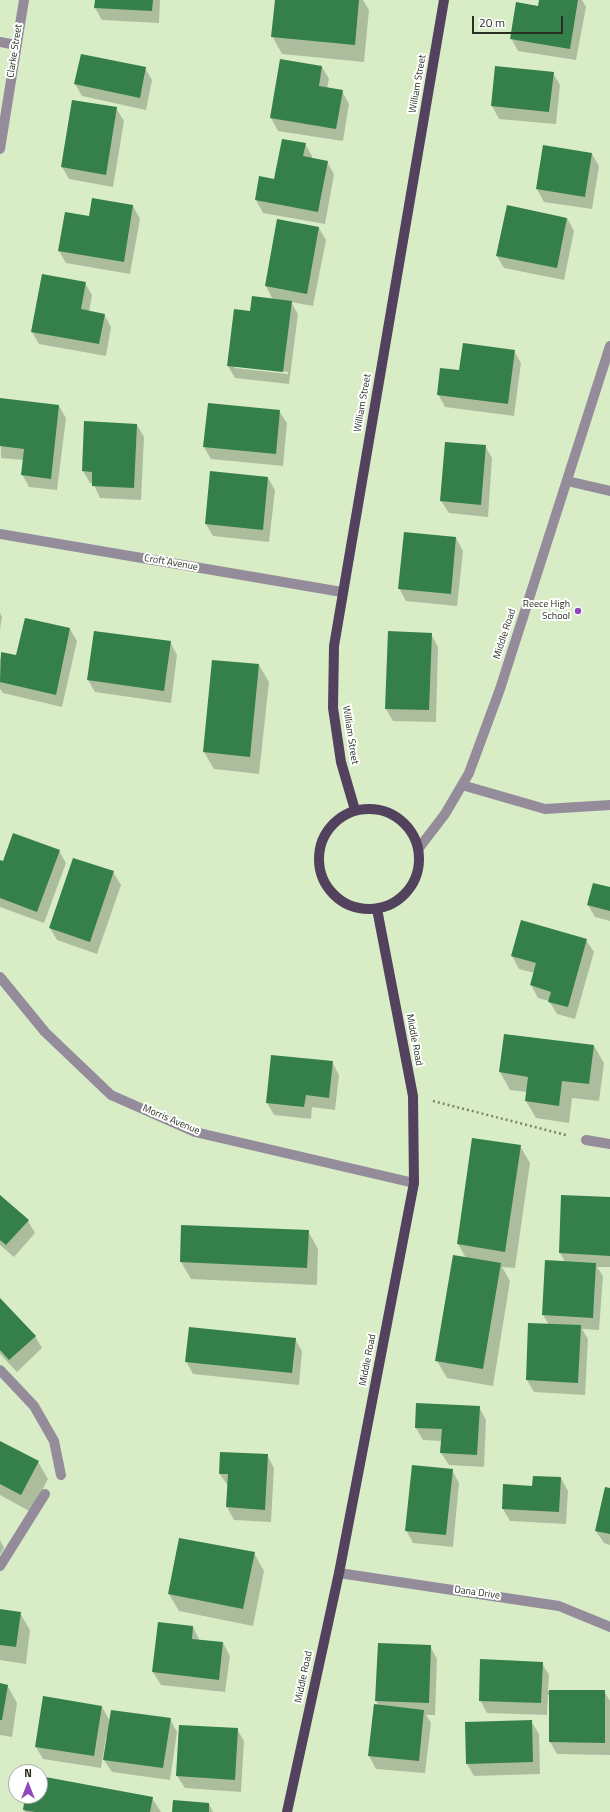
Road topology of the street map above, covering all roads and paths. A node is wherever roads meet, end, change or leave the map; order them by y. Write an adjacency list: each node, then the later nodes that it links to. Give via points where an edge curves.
1 (24, 0): 4 (street, Clarke Street)
2 (444, 0): 10 (main road, William Street)
3 (0, 42): 4 (street)
4 (16, 45): 5 (street, Clarke Street)
5 (0, 150)
6 (610, 346): 7 (street, Middle Road)
7 (567, 481): 8 (street); 11 (street, Middle Road, via 500,689)
8 (610, 491)
9 (0, 534): 10 (street, Croft Avenue)
10 (342, 592): 13 (main road, William Street, via 334,646 333,708 341,762)
11 (462, 785): 12 (street, via 544,809); 14 (street, Middle Road, via 445,814)
12 (610, 805)
13 (355, 810): 14 (main road, via 378,808 400,818 412,832); 15 (main road, via 339,818 329,828 321,844 318,861 323,879 332,894 342,902 359,908)
14 (419, 848): 15 (main road, via 420,866 415,882 402,898)
15 (377, 909): 17 (main road, Middle Road)
16 (0, 978): 20 (street, Morris Avenue, via 45,1032 111,1095 195,1132)
17 (413, 1096): 18 (path); 20 (main road, Middle Road)
18 (586, 1140): 19 (street)
19 (610, 1144)
20 (414, 1183): 25 (main road, Middle Road)
21 (0, 1370): 22 (street, via 34,1406 54,1441)
22 (60, 1475)
23 (45, 1494): 24 (street)
24 (0, 1566)
25 (339, 1573): 26 (street, Dana Drive, via 559,1606); 27 (main road, Middle Road)
26 (610, 1627)
27 (287, 1812)

